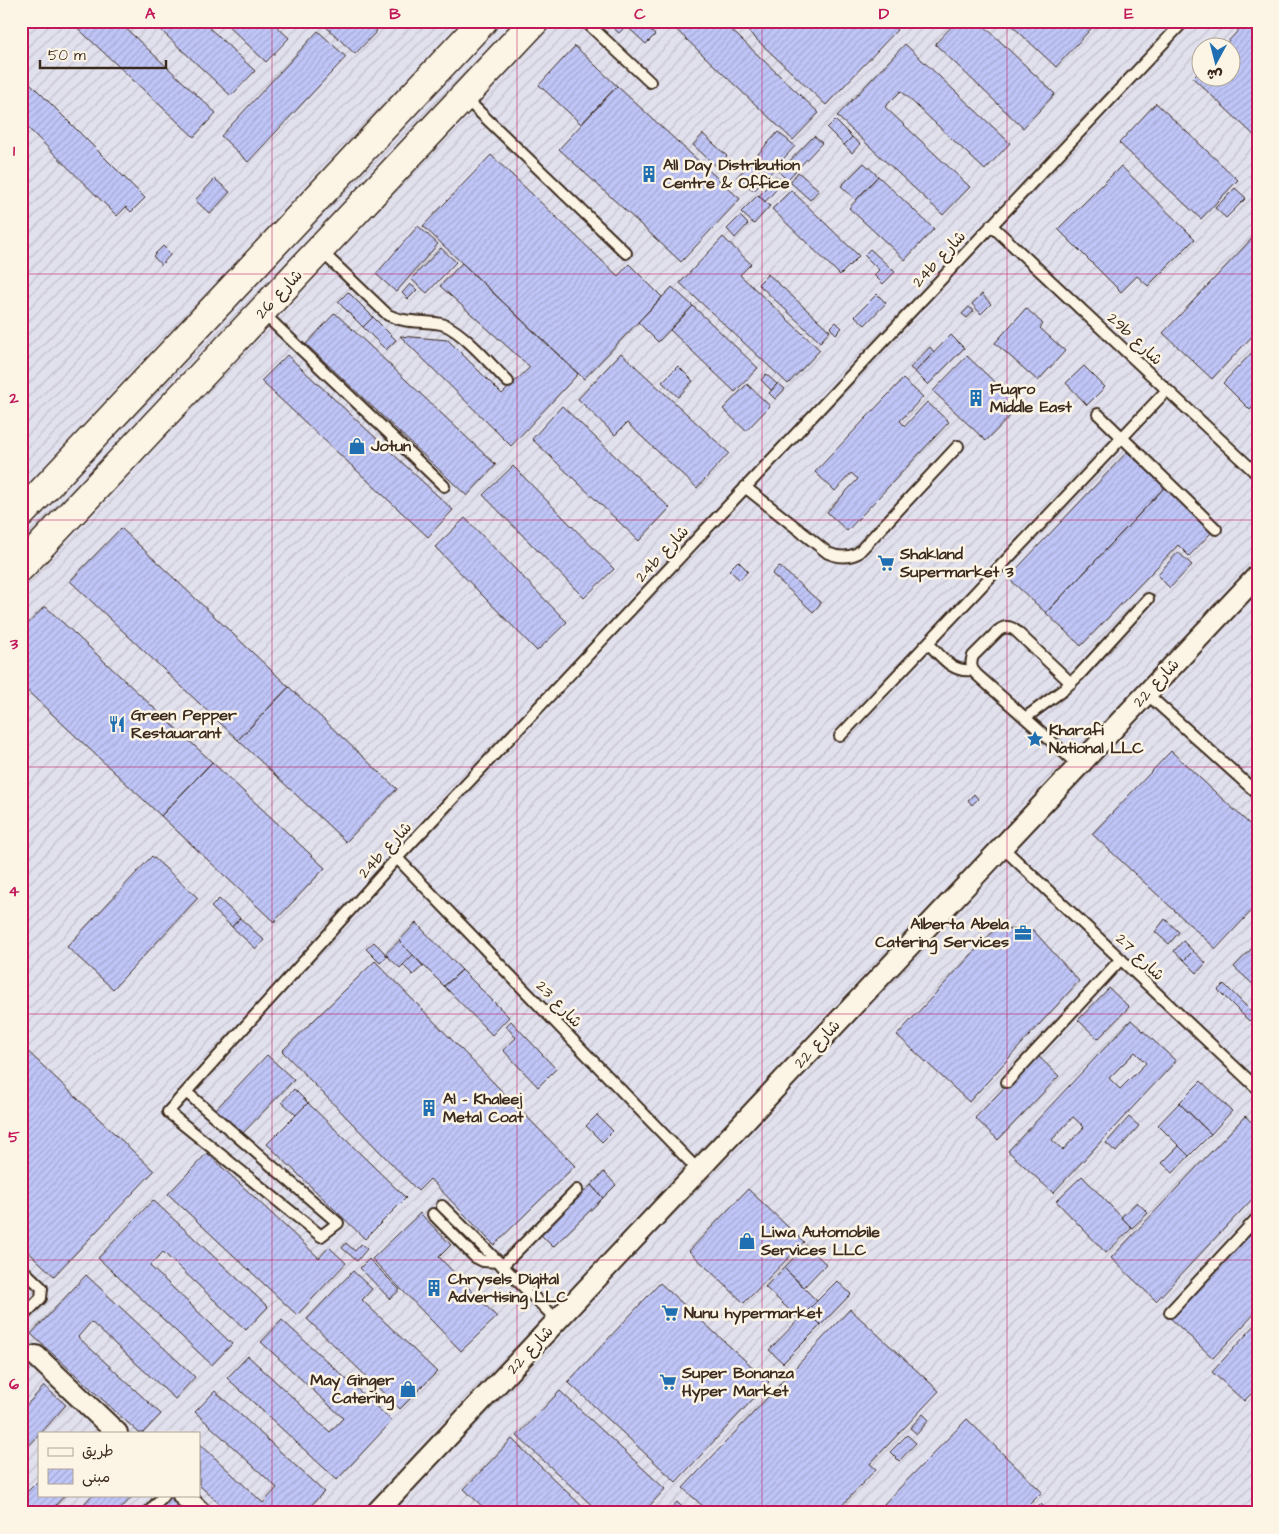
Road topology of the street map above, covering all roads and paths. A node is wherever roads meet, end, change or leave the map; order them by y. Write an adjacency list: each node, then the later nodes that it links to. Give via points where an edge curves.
1 (483, 21): 7 (street)
2 (535, 21): 6 (street, شارع 26)
3 (585, 21): 5 (lane)
4 (1184, 21): 9 (lane, 24b شارع)
5 (650, 82)
6 (464, 97): 8 (street, شارع 26); 11 (lane)
7 (370, 142): 8 (street, via 386,155); 21 (street)
8 (391, 175): 10 (street, شارع 26)
9 (991, 225): 14 (lane, 29b شارع); 20 (lane, 24b شارع)
10 (320, 250): 12 (street, شارع 26); 13 (lane, via 388,315 454,329)
11 (626, 253)
12 (262, 312): 19 (lane); 23 (street, شارع 26)
13 (508, 382)
14 (1167, 390): 16 (lane); 18 (lane, 29b شارع)
15 (1098, 414): 16 (lane)
16 (1122, 438): 22 (lane); 26 (lane)
17 (958, 446): 20 (lane, via 858,553 846,557 828,553)
18 (1258, 475)
19 (444, 486)
20 (745, 487): 35 (lane, 24b شارع)
21 (21, 514)
22 (1216, 529)
23 (21, 567)
24 (1258, 575): 29 (street, شارع 22)
25 (1148, 599): 28 (lane)
26 (928, 643): 27 (lane, via 951,666); 31 (lane)
27 (972, 670): 28 (lane, via 973,656 998,631 1007,627 1016,631); 30 (lane)
28 (1070, 683): 30 (lane)
29 (1146, 693): 32 (street, شارع 22); 33 (lane)
30 (1026, 718): 32 (lane)
31 (840, 736)
32 (1078, 765): 34 (street, شارع 22)
33 (1258, 794)
34 (1002, 847): 36 (lane, شارع 27); 40 (street, شارع 22)
35 (397, 858): 39 (lane, 24b شارع); 40 (lane, شارع 23)
36 (1121, 959): 37 (lane); 38 (lane, شارع 27)
37 (1007, 1082)
38 (1258, 1089)
39 (186, 1092): 39 (lane, 24b شارع, via 168,1112 321,1236 338,1223)
40 (698, 1170): 49 (street, شارع 22)
41 (577, 1190): 45 (lane)
42 (442, 1206): 45 (lane)
43 (433, 1214): 45 (lane, via 475,1257)
44 (1258, 1217): 47 (lane)
45 (500, 1264): 49 (lane)
46 (21, 1268): 48 (lane, via 42,1288 40,1298)
47 (1170, 1312)
48 (21, 1318)
49 (557, 1320): 56 (street, شارع 22)
50 (36, 1356): 51 (street)
51 (115, 1432)
52 (163, 1496): 54 (lane)
53 (184, 1496): 55 (street)
54 (148, 1513)
55 (201, 1513)
56 (376, 1513)

